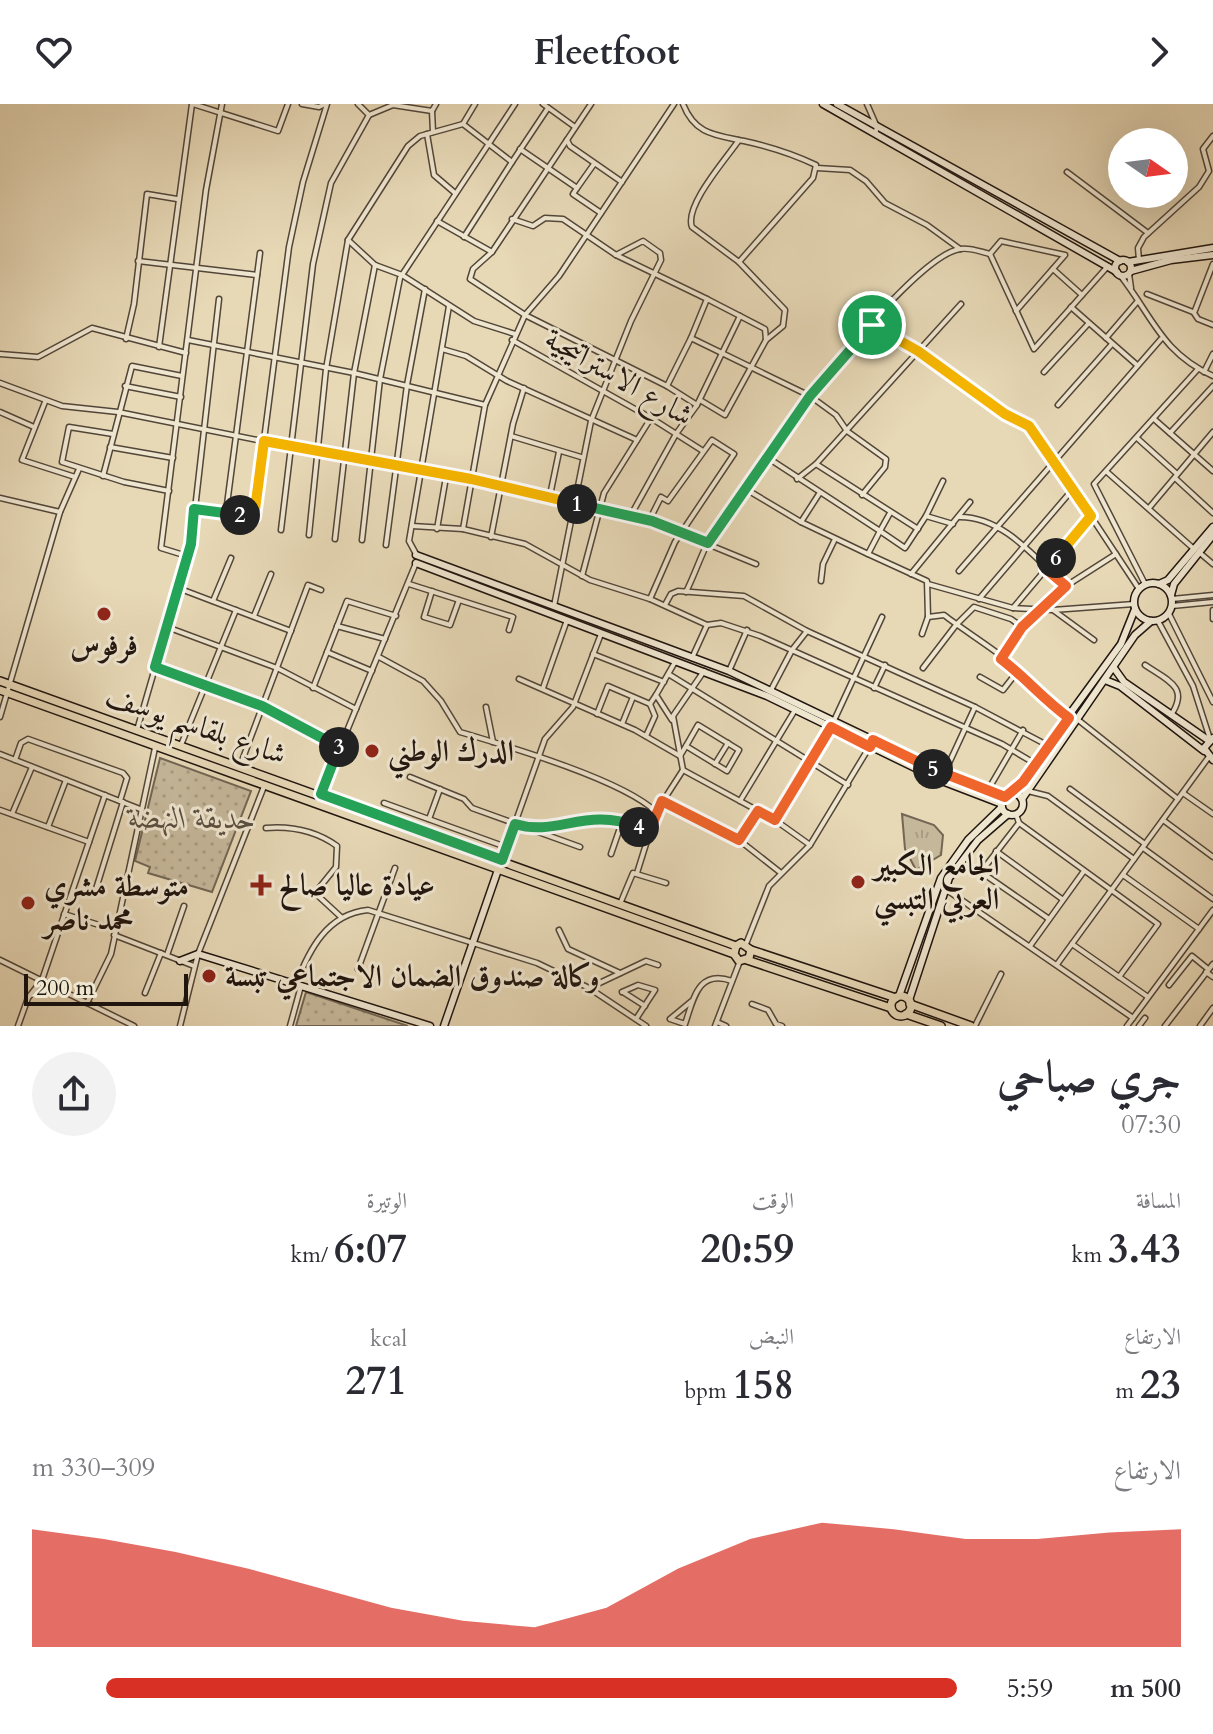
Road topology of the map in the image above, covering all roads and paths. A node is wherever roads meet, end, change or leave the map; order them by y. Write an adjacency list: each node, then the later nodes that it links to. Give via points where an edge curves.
1 (192, 104): 18 (street); 38 (street)
2 (222, 104): 18 (street)
3 (288, 104): 18 (street, via 278,131)
4 (302, 104): 5 (street)
5 (326, 104): 103 (street, via 293,229)
6 (358, 104): 19 (street)
7 (436, 104): 17 (street)
8 (475, 104): 20 (street)
9 (515, 104): 28 (street)
10 (591, 104): 21 (street)
11 (674, 104): 35 (street)
12 (683, 104): 27 (street, via 707,134)
13 (823, 104): 22 (main road)
14 (837, 104): 22 (main road)
15 (867, 104): 22 (street)
16 (546, 106): 21 (street); 29 (street)
17 (432, 111): 19 (street, via 393,105); 23 (street)
18 (219, 114): 61 (street)
19 (369, 115): 105 (street, via 331,183)
20 (463, 124): 23 (street); 28 (street)
21 (575, 127): 26 (street)
22 (876, 131): 56 (main road); 60 (main road)
23 (433, 133): 24 (street)
24 (427, 134): 37 (street, via 434,175); 45 (street, via 408,146)
25 (1213, 136): 42 (street, via 1203,149 1209,171 1199,187)
26 (567, 140): 31 (street); 32 (street)
27 (739, 140): 33 (street); 55 (street, via 690,218 692,227)
28 (487, 146): 30 (street); 37 (street)
29 (520, 149): 30 (street); 32 (street)
30 (512, 162): 44 (street)
31 (594, 164): 35 (street); 36 (street)
32 (547, 167): 36 (street); 40 (street)
33 (817, 168): 47 (street, via 850,170 885,203); 55 (street)
34 (1067, 172): 42 (street)
35 (622, 182): 39 (street)
36 (577, 188): 39 (street, via 573,194)
37 (455, 193): 41 (street)
38 (177, 199): 54 (street, via 147,194); 57 (street)
39 (601, 213): 43 (street)
40 (512, 219): 43 (street, via 533,226 545,218 563,219); 48 (street)
41 (437, 221): 44 (street); 67 (street)
42 (1148, 233): 53 (street, via 1140,242)
43 (587, 234): 51 (street); 80 (street, via 544,297)
44 (464, 237): 48 (street)
45 (348, 240): 59 (street); 108 (street)
46 (1213, 248): 53 (main road)
47 (960, 249): 50 (street); 83 (street, via 930,264)
48 (492, 252): 80 (street, via 470,279)
49 (260, 253): 66 (street)
50 (990, 254): 62 (street, via 1001,241 1065,255); 78 (street)
51 (616, 255): 64 (street); 64 (street, via 647,242 662,257)
52 (1213, 255): 63 (main road)
53 (1139, 260): 56 (main road)
54 (138, 261): 57 (street); 88 (street)
55 (739, 262): 92 (street, via 786,314 783,326)
56 (1124, 262): 63 (main road); 65 (main road)
57 (169, 264): 61 (street); 95 (street)
58 (1213, 264): 79 (street)
59 (375, 265): 67 (street); 112 (street)
60 (1108, 266): 65 (main road); 71 (street)
61 (198, 267): 66 (street); 90 (street)
62 (1053, 269): 71 (street); 78 (street)
63 (1130, 272): 65 (main road); 69 (street)
64 (655, 273): 73 (street); 104 (street)
65 (1118, 274): 69 (street)
66 (257, 275): 97 (street)
67 (402, 275): 68 (street); 116 (street)
68 (425, 289): 76 (street); 118 (street)
69 (1132, 290): 74 (street)
70 (1147, 294): 79 (street)
71 (1082, 295): 77 (street)
72 (219, 299): 94 (street)
73 (707, 299): 81 (street); 86 (street)
74 (1137, 302): 87 (street); 89 (street)
75 (961, 304): 98 (street)
76 (449, 306): 85 (street, via 474,321); 96 (street)
77 (1071, 307): 78 (street, via 1034,349); 82 (street)
78 (1016, 311)
79 (1194, 313): 84 (street)
80 (525, 315): 85 (street); 104 (street)
81 (740, 316): 92 (street, via 765,329); 99 (street)
82 (1089, 323): 87 (street); 110 (street)
83 (872, 325): 98 (street); 125 (street)
84 (1213, 325)
85 (515, 334): 91 (street)
86 (691, 338): 99 (street); 120 (street)
87 (1106, 338): 93 (street)
88 (126, 339): 95 (street); 101 (street, via 92,328 38,357)
89 (1161, 339): 106 (street); 109 (street)
90 (188, 340): 94 (street); 100 (street)
91 (512, 340): 113 (street); 124 (street, شارع الاستراتيجية)
92 (766, 340): 107 (street)
93 (1113, 343): 106 (street); 130 (street)
94 (214, 344): 97 (street); 138 (street)
95 (159, 347): 100 (street)
96 (442, 349): 113 (street); 123 (street)
97 (246, 350): 103 (street); 144 (street)
98 (918, 351): 139 (street); 159 (street, via 1029,426)
99 (722, 352): 107 (street); 128 (street)
100 (186, 353): 114 (street)
101 (0, 354)
102 (1213, 354): 111 (street)
103 (274, 356): 105 (street); 148 (street)
104 (616, 362): 120 (street); 124 (street)
105 (299, 363): 108 (street); 149 (street)
106 (1137, 365): 159 (street)
107 (750, 366): 125 (street); 128 (street, via 725,415)
108 (326, 369): 112 (street); 152 (street)
109 (1198, 369): 111 (street); 134 (street)
110 (1044, 372)
111 (1204, 372): 115 (street)
112 (354, 373): 116 (street); 156 (street)
113 (497, 375): 122 (street); 129 (street)
114 (183, 376): 119 (street, via 132,366); 126 (street)
115 (1213, 376)
116 (380, 379): 118 (street); 160 (street)
117 (0, 383): 127 (street)
118 (407, 385): 123 (street); 162 (street)
119 (125, 386): 126 (street); 132 (street)
120 (667, 386): 128 (street)
121 (1213, 386): 141 (street)
122 (524, 388): 135 (street); 145 (street)
123 (433, 391): 129 (street); 166 (street)
124 (603, 393): 133 (street, شارع الاستراتيجية); 135 (street)
125 (810, 396): 139 (street, via 836,415); 155 (street)
126 (181, 397): 136 (street)
127 (45, 402): 132 (street); 137 (street)
128 (698, 403): 143 (street)
129 (485, 405): 171 (street)
130 (1058, 405)
131 (0, 412): 137 (street)
132 (118, 412): 136 (street); 142 (street)
133 (651, 418): 143 (street, شارع الاستراتيجية); 147 (street)
134 (1154, 419): 141 (street); 146 (street)
135 (591, 421): 147 (street); 158 (street)
136 (177, 425): 138 (street); 157 (street)
137 (34, 427): 169 (street, via 22,456 25,464)
138 (203, 430): 144 (street); 186 (street)
139 (847, 431): 161 (street); 179 (street, via 886,459)
140 (1213, 432): 154 (street)
141 (1170, 433): 154 (street)
142 (113, 434): 150 (street); 163 (street, via 69,427 62,462)
143 (676, 434): 153 (street, شارع الاستراتيجية); 191 (street)
144 (235, 436): 148 (street); 188 (street)
145 (511, 436): 151 (street); 175 (street)
146 (1137, 438): 165 (street); 168 (street)
147 (637, 440): 184 (street)
148 (264, 441): 149 (street); 188 (street, via 254,517)
149 (290, 446): 152 (street); 204 (street)
150 (110, 447): 157 (street); 167 (street)
151 (559, 451): 158 (street); 181 (street)
152 (317, 452): 156 (street); 207 (street)
153 (704, 452): 195 (street, via 668,501 661,497); 205 (street, via 712,440 734,454)
154 (1194, 454): 164 (street); 168 (street)
155 (765, 456): 172 (street); 174 (street)
156 (342, 457): 160 (street); 210 (street)
157 (173, 458): 177 (street)
158 (582, 458): 183 (street)
159 (1054, 460): 176 (street); 199 (street)
160 (369, 462): 162 (street); 212 (street)
161 (816, 464): 172 (street); 179 (street)
162 (395, 467): 166 (street); 214 (street)
163 (79, 469): 167 (street); 169 (street)
164 (1213, 471)
165 (1107, 472): 185 (street); 235 (street, via 1094,484)
166 (421, 473): 170 (street); 198 (street)
167 (103, 476): 177 (street)
168 (1176, 476): 185 (street); 190 (street)
169 (75, 477): 187 (street)
170 (446, 477): 171 (street); 201 (street)
171 (471, 479): 175 (street); 202 (street)
172 (797, 479): 178 (street)
173 (943, 481): 192 (street)
174 (743, 487): 196 (street); 213 (street)
175 (501, 488): 181 (street); 209 (street)
176 (1073, 489): 193 (street); 215 (street)
177 (169, 491): 219 (street, via 161,548)
178 (819, 494): 196 (street); 206 (street)
179 (862, 495): 189 (street)
180 (0, 498): 187 (street)
181 (549, 500): 183 (street)
182 (970, 502): 194 (street)
183 (573, 504): 184 (street); 222 (street)
184 (599, 508): 191 (street); 229 (street)
185 (1149, 508): 216 (street)
186 (194, 509): 188 (street); 219 (street)
187 (60, 512): 307 (street)
188 (225, 513)
189 (890, 513): 203 (street); 206 (street)
190 (1213, 513)
191 (631, 515): 195 (street)
192 (926, 516): 197 (street); 203 (street)
193 (1091, 516): 218 (street); 225 (street)
194 (960, 517): 197 (street); 199 (street, via 978,517)
195 (649, 520): 205 (street)
196 (801, 522): 211 (street)
197 (953, 524): 228 (street)
198 (412, 526): 201 (street); 221 (street, via 409,541)
199 (998, 526): 215 (street); 226 (street)
200 (1213, 527): 216 (main road)
201 (437, 529): 202 (street)
202 (463, 529): 209 (street)
203 (918, 529): 206 (street, via 905,548)
204 (281, 530)
205 (683, 531): 213 (street); 241 (street)
206 (880, 531): 217 (street)
207 (309, 535)
208 (1213, 535): 216 (main road)
209 (491, 537): 222 (street, via 525,544)
210 (335, 539)
211 (835, 539): 217 (street); 230 (street)
212 (362, 540)
213 (708, 543): 223 (street); 239 (street)
214 (386, 545)
215 (1022, 548): 225 (street); 242 (street)
216 (1197, 550): 224 (street); 233 (main road); 244 (main road, via 1174,584)
217 (868, 554): 228 (street)
218 (1116, 554): 234 (street); 235 (street)
219 (187, 556): 236 (street)
220 (231, 558): 245 (street)
221 (416, 559): 231 (street); 248 (main road); 261 (main road)
222 (563, 563): 229 (street); 248 (street)
223 (756, 564)
224 (1213, 564)
225 (1046, 569): 234 (street); 250 (street)
226 (959, 571)
227 (271, 574): 257 (street)
228 (911, 574): 232 (street)
229 (582, 576): 241 (street)
230 (821, 581)
231 (409, 584): 238 (street); 256 (street)
232 (928, 584): 242 (street); 259 (street)
233 (1159, 584): 235 (main road); 244 (main road)
234 (1066, 586): 254 (street)
235 (1142, 587): 249 (main road)
236 (178, 588): 245 (street); 266 (street)
237 (321, 590): 270 (street, via 308,585)
238 (432, 591): 243 (street); 243 (street, via 424,617 450,625)
239 (686, 592): 247 (street, via 671,594); 271 (street, via 744,596)
240 (1213, 595): 244 (street)
241 (650, 599): 247 (street)
242 (979, 599): 250 (street)
243 (459, 600): 268 (street, via 513,617)
244 (1172, 600): 246 (street); 255 (main road)
245 (213, 601): 251 (street)
246 (1213, 602)
247 (665, 605): 263 (street)
248 (554, 606): 282 (main road)
249 (1135, 606): 252 (street); 262 (main road); 322 (main road, via 1125,638)
250 (1013, 608): 254 (street)
251 (236, 610): 257 (street); 276 (street)
252 (1053, 610): 254 (street); 275 (street)
253 (1213, 610): 260 (street)
254 (1036, 612): 267 (street)
255 (1169, 614): 262 (main road); 311 (street)
256 (396, 616): 265 (street, via 347,601); 274 (street)
257 (254, 617): 270 (street)
258 (882, 617): 280 (street)
259 (928, 617): 264 (street, via 940,614); 273 (street)
260 (1213, 619)
261 (567, 620): 272 (main road); 304 (street)
262 (1154, 621): 290 (main road, via 1139,631); 331 (street, via 1193,686)
263 (707, 625): 269 (street); 282 (street)
264 (956, 625): 267 (street, via 974,607); 283 (street); 289 (street)
265 (337, 626): 274 (street); 278 (street)
266 (167, 627): 276 (street); 287 (street)
267 (1022, 627): 283 (street)
268 (509, 630)
269 (747, 630): 277 (street); 293 (street)
270 (291, 631): 288 (street)
271 (807, 631): 277 (street); 280 (street)
272 (601, 634): 279 (street); 284 (main road)
273 (922, 634)
274 (386, 639): 281 (street)
275 (1094, 640)
276 (219, 646): 288 (street); 302 (street)
277 (792, 650): 298 (street); 308 (street)
278 (327, 652): 291 (street); 303 (street)
279 (593, 654): 301 (street); 312 (street)
280 (865, 655): 285 (street); 298 (street)
281 (379, 656): 291 (street); 333 (street, via 423,681 460,732)
282 (692, 658): 293 (main road)
283 (1001, 659): 294 (street)
284 (675, 662): 292 (main road); 295 (street)
285 (885, 665): 306 (street); 316 (street)
286 (1145, 665): 320 (street, via 1180,695)
287 (155, 667): 302 (street); 327 (street)
288 (277, 668): 303 (street); 314 (street)
289 (923, 668)
290 (1114, 668): 299 (main road); 320 (main road, via 1124,682)
291 (372, 671): 317 (street)
292 (704, 671): 305 (street); 318 (main road)
293 (729, 671): 308 (main road)
294 (1017, 671): 296 (street, via 1003,690); 322 (street, via 1038,696)
295 (670, 675): 301 (street); 305 (street)
296 (980, 677)
297 (519, 679): 304 (street)
298 (854, 680): 306 (street); 326 (street)
299 (1105, 680): 323 (main road); 344 (main road, via 1120,686)
300 (0, 681): 307 (main road, شارع بلقاسم يوسف)
301 (664, 682): 309 (street)
302 (204, 685): 314 (street); 337 (street)
303 (313, 688): 317 (street)
304 (543, 688): 312 (street)
305 (691, 688): 324 (street); 332 (street)
306 (874, 688): 328 (street)
307 (6, 689): 321 (street); 327 (main road, شارع بلقاسم يوسف); 336 (main road, شارع بلقاسم يوسف)
308 (771, 690): 326 (main road)
309 (656, 695): 313 (street); 324 (street)
310 (633, 697): 313 (street); 319 (street, via 608,686); 325 (street)
311 (1213, 702)
312 (574, 704): 319 (street); 345 (street, via 548,734)
313 (650, 704): 330 (street, via 655,716)
314 (262, 706): 340 (street); 350 (street)
315 (486, 707): 333 (street)
316 (975, 707): 328 (street); 329 (street)
317 (356, 709): 340 (street)
318 (795, 709): 326 (main road); 332 (street)
319 (597, 714): 325 (street)
320 (1171, 715): 331 (main road)
321 (0, 717)
322 (1069, 718): 338 (main road)
323 (1077, 719): 361 (main road); 366 (street)
324 (672, 720): 343 (street)
325 (622, 724): 330 (street)
326 (832, 724): 335 (main road); 347 (street)
327 (137, 730): 337 (main road, شارع بلقاسم يوسف)
328 (964, 730): 341 (street); 353 (street)
329 (1023, 730): 338 (street); 341 (street)
330 (646, 736): 343 (street)
331 (1210, 739): 344 (main road)
332 (776, 741): 347 (street); 370 (street)
333 (493, 742): 345 (street)
334 (728, 743): 339 (street, via 698,725); 348 (street); 348 (street, via 739,750 727,771)
335 (872, 743): 353 (main road); 357 (street); 367 (main road)
336 (156, 745): 356 (main road, شارع بلقاسم يوسف); 372 (street)
337 (181, 745): 350 (main road, شارع بلقاسم يوسف)
338 (1048, 745): 349 (main road)
339 (686, 746): 343 (street); 348 (street)
340 (341, 748): 363 (street)
341 (1011, 749): 349 (street); 360 (street)
342 (0, 754): 346 (street)
343 (680, 756): 352 (street)
344 (1209, 756): 362 (street)
345 (539, 757): 375 (street, via 620,790); 385 (street)
346 (15, 760): 351 (street); 368 (street, via 28,739 123,773 127,778)
347 (810, 762): 357 (street); 381 (street)
348 (715, 764)
349 (1035, 764): 367 (main road)
350 (240, 766): 363 (main road, شارع بلقاسم يوسف)
351 (32, 767): 355 (street); 376 (street)
352 (683, 770): 369 (street); 370 (street)
353 (944, 774): 360 (main road)
354 (410, 777): 358 (street)
355 (66, 780): 364 (street); 386 (street)
356 (265, 784): 400 (main road, شارع بلقاسم يوسف); 430 (street)
357 (848, 785): 392 (street)
358 (440, 789): 380 (street); 385 (street)
359 (1070, 789): 393 (street)
360 (987, 791): 367 (main road)
361 (1026, 791): 365 (main road); 399 (street, via 1048,796)
362 (1183, 793): 366 (street); 379 (street)
363 (321, 794): 400 (main road, شارع بلقاسم يوسف)
364 (105, 795): 368 (street); 391 (street)
365 (1022, 799): 367 (main road); 378 (main road)
366 (1178, 799): 382 (street)
367 (1005, 800): 377 (main road); 450 (main road, via 941,878)
368 (121, 801): 372 (street); 411 (street)
369 (662, 801): 375 (street); 390 (street)
370 (740, 801): 374 (street)
371 (384, 803): 380 (street)
372 (140, 809): 423 (street)
373 (0, 810): 376 (street)
374 (758, 811): 381 (street); 390 (street)
375 (656, 812): 389 (street)
376 (12, 814): 386 (street)
377 (1008, 814): 378 (main road); 409 (main road, via 967,852)
378 (1016, 814): 384 (street)
379 (1213, 814)
380 (429, 819): 394 (street)
381 (775, 820): 392 (street)
382 (1163, 820): 393 (street); 398 (street)
383 (623, 822): 388 (street, via 580,819); 389 (street); 397 (street)
384 (1019, 823): 396 (street); 403 (street)
385 (515, 824): 388 (street); 394 (street)
386 (48, 827): 391 (street)
387 (266, 828): 419 (street, via 287,826 337,846 336,867 315,893)
388 (533, 830): 395 (street)
389 (649, 832): 405 (street)
390 (739, 840): 406 (street)
391 (89, 842): 418 (street)
392 (810, 845): 406 (street)
393 (1144, 846): 399 (street); 412 (street)
394 (506, 847): 400 (street)
395 (580, 847)
396 (996, 851): 404 (street); 413 (street)
397 (611, 854)
398 (1213, 857)
399 (1134, 859): 407 (street)
400 (500, 864): 414 (main road, شارع بلقاسم يوسف); 424 (main road); 428 (main road, شارع بلقاسم يوسف)
401 (395, 868): 417 (street)
402 (964, 869): 404 (street)
403 (1084, 871): 410 (street); 413 (street)
404 (981, 872): 420 (street)
405 (637, 873): 408 (street); 414 (street, via 631,875)
406 (781, 873): 427 (street, via 766,891)
407 (1123, 875): 410 (street); 421 (street)
408 (666, 883)
409 (944, 888): 426 (street); 453 (main road)
410 (1111, 891): 425 (street); 442 (street, via 1158,924)
411 (95, 892)
412 (1213, 899)
413 (1063, 900): 420 (street)
414 (620, 904): 428 (main road, شارع بلقاسم يوسف)
415 (184, 906): 429 (street)
416 (1213, 910): 421 (street)
417 (380, 912): 419 (street); 424 (street); 438 (street)
418 (64, 914): 423 (street); 444 (street)
419 (341, 917): 446 (street, via 318,941)
420 (1049, 919): 426 (street)
421 (1199, 929): 451 (street)
422 (559, 930): 440 (street, via 568,949)
423 (115, 933): 429 (street); 454 (street, via 108,964)
424 (472, 942): 448 (street, via 537,963); 472 (main road)
425 (1072, 944): 434 (street); 442 (street)
426 (1030, 946): 434 (street)
427 (749, 947): 428 (main road); 432 (main road); 450 (main road)
428 (735, 950): 432 (main road)
429 (164, 954): 433 (street); 449 (street)
430 (198, 954): 433 (main road); 437 (street); 446 (main road)
431 (0, 960): 444 (street)
432 (744, 960): 445 (street); 457 (main road)
433 (180, 961): 437 (street)
434 (1058, 963): 461 (street)
435 (1213, 964): 439 (street)
436 (658, 965): 440 (street, via 646,961)
437 (194, 966): 469 (street)
438 (358, 969)
439 (1208, 971): 443 (street); 447 (street, via 1192,956); 480 (street)
440 (620, 973): 448 (street)
441 (1001, 974): 477 (street)
442 (1119, 977): 451 (street)
443 (1213, 977)
444 (42, 980): 454 (street); 466 (street, via 28,998)
445 (732, 981): 452 (street, via 705,979); 465 (street)
446 (299, 985): 470 (street); 471 (main road)
447 (1169, 985)
448 (589, 988): 463 (street)
449 (145, 993)
450 (897, 997): 453 (main road); 457 (main road)
451 (1148, 997): 461 (street)
452 (693, 1000): 452 (street, via 685,1024 670,1019 676,1015)
453 (910, 1002): 459 (main road); 477 (main road)
454 (87, 1003): 460 (street)
455 (752, 1004): 475 (street, via 768,1010)
456 (645, 1006): 456 (street, via 655,990 638,985 622,992); 463 (street)
457 (891, 1008): 459 (main road, via 896,1015)
458 (1213, 1008): 481 (street)
459 (906, 1014): 464 (main road)
460 (116, 1017): 467 (street); 468 (street)
461 (1133, 1018): 478 (street)
462 (1145, 1018): 479 (street)
463 (636, 1019): 473 (street)
464 (918, 1022): 476 (main road)
465 (716, 1024): 474 (street)
466 (18, 1026)
467 (112, 1026)
468 (134, 1026)
469 (180, 1026)
470 (290, 1026)
471 (430, 1026)
472 (444, 1026)
473 (646, 1026)
474 (726, 1026)
475 (782, 1026)
476 (941, 1026)
477 (973, 1026)
478 (1127, 1026)
479 (1139, 1026)
480 (1165, 1026)
481 (1200, 1026)

